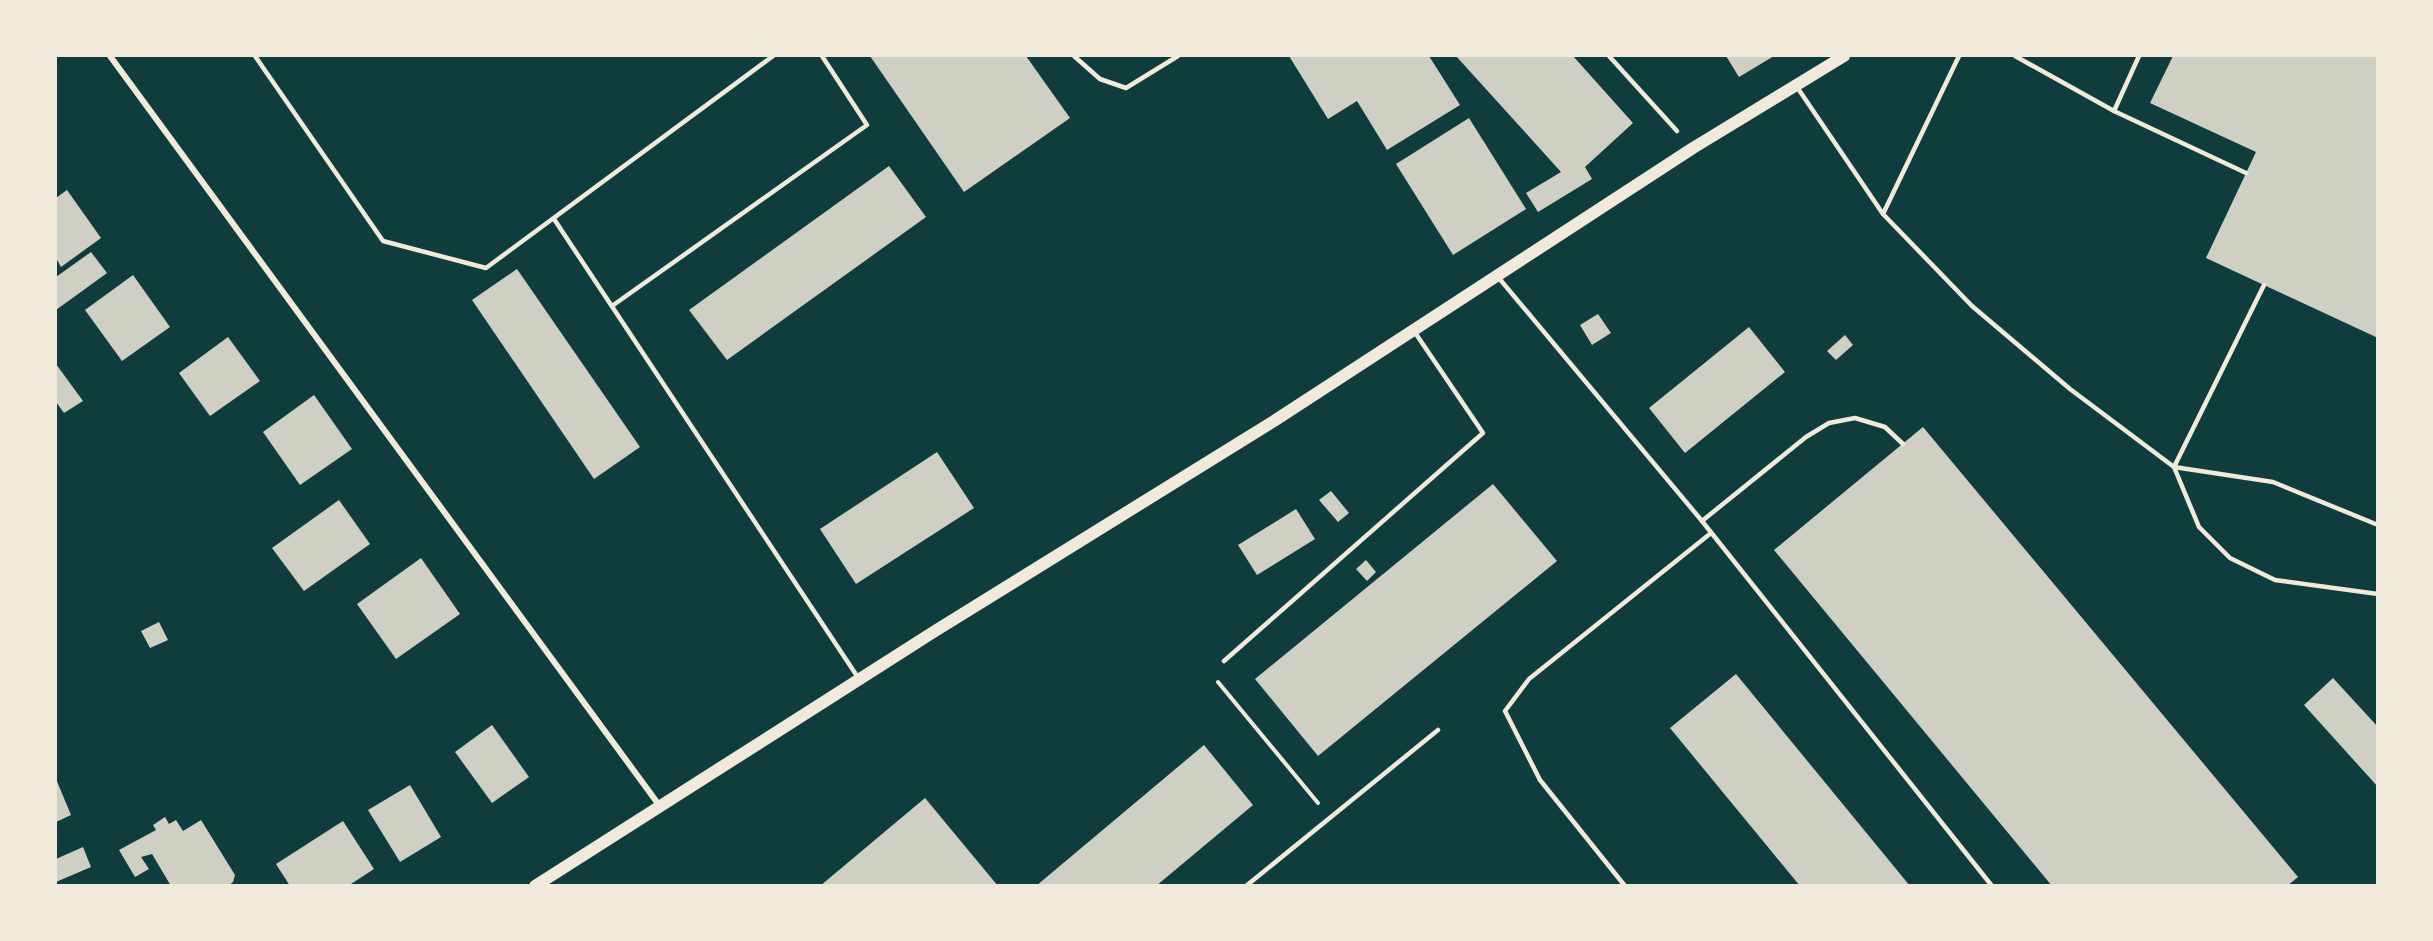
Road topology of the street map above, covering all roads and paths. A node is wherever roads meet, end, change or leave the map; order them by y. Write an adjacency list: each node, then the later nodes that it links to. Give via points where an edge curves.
1 (110, 56): 31 (street)
2 (255, 56): 17 (lane, via 383,241 486,268)
3 (773, 56): 17 (lane)
4 (822, 56): 20 (lane, via 867,125)
5 (1074, 56): 6 (lane, via 1100,79 1126,88)
6 (1178, 56)
7 (1609, 56): 14 (lane)
8 (1844, 56): 12 (main road)
9 (1959, 56): 16 (lane)
10 (2015, 56): 13 (lane)
11 (2139, 56): 13 (lane)
12 (1796, 85): 16 (lane); 18 (main road)
13 (2114, 111): 15 (lane)
14 (1677, 131)
15 (2246, 173)
16 (1883, 214): 23 (lane, via 1972,306 2070,389)
17 (554, 219): 20 (lane)
18 (1498, 277): 21 (main road); 24 (lane)
19 (2264, 285): 23 (lane)
20 (612, 306): 29 (lane)
21 (1414, 330): 28 (lane, via 1483,433); 29 (main road)
22 (1903, 444): 24 (lane, via 1886,427 1856,418 1829,423)
23 (2174, 467): 25 (lane, via 2273,482); 27 (lane, via 2199,527 2230,558 2275,580)
24 (1702, 520): 26 (lane)
25 (2378, 525)
26 (1711, 533): 35 (lane, via 1529,679 1505,711 1540,780); 36 (lane)
27 (2378, 594)
28 (1224, 661): 32 (path, via 1211,673)
29 (859, 679): 31 (main road)
30 (1438, 730): 32 (lane)
31 (659, 805): 33 (main road)
32 (1330, 818): 34 (lane)
33 (535, 885)
34 (1246, 885)
35 (1625, 885)
36 (1992, 885)

